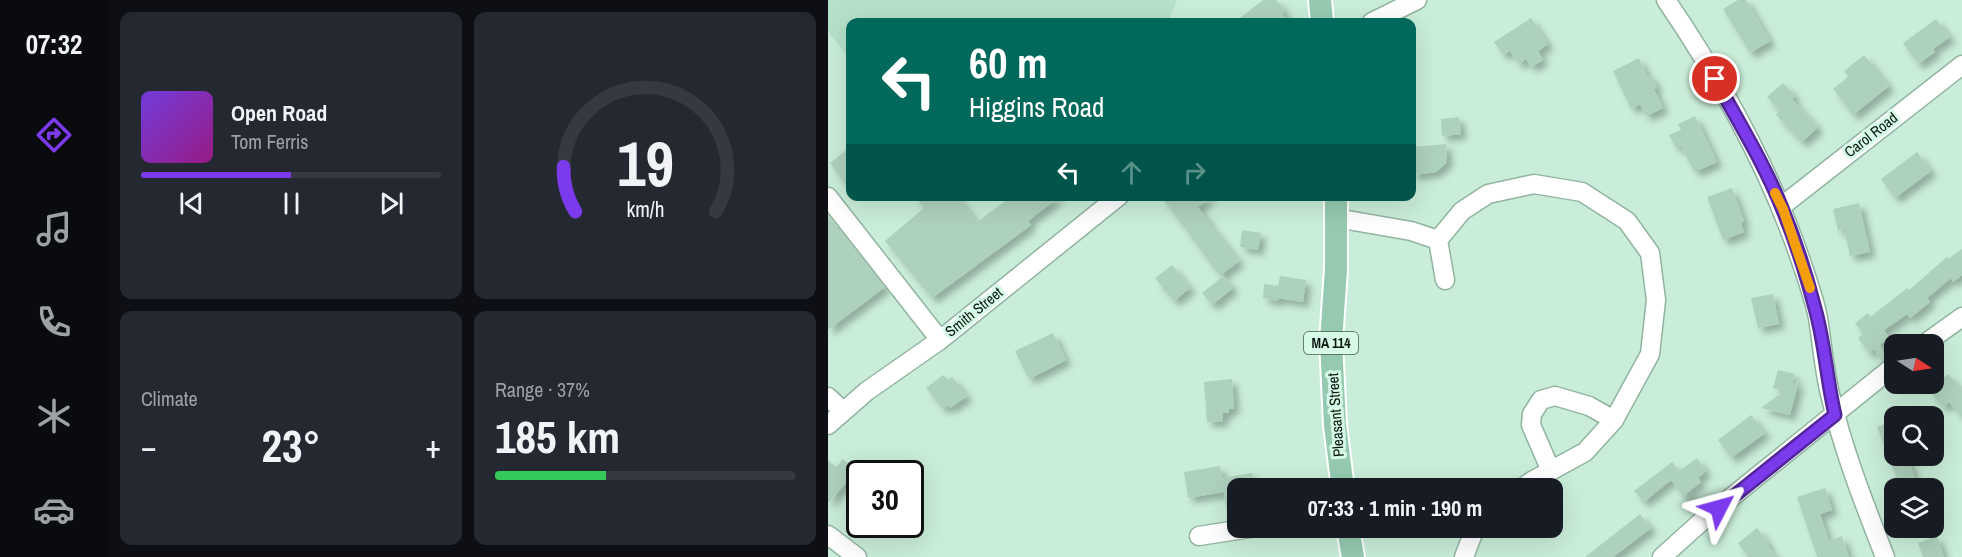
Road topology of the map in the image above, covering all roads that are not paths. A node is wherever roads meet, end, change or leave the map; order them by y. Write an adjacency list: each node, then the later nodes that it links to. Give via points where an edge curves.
1 (1320, 0): 4 (main road)
2 (1418, 0): 5 (street)
3 (1666, 0): 9 (street, via 1726,100)
4 (1322, 18)
5 (1380, 18)
6 (1962, 65): 9 (street, Carol Road)
7 (828, 197): 15 (street)
8 (1113, 201): 15 (street, Smith Street)
9 (1782, 206): 19 (street, via 1817,315)
10 (1336, 207): 11 (street); 23 (main road, Pleasant Street / MA 114, via 1331,341)
11 (1438, 240): 12 (street); 20 (street, via 1462,211 1488,194 1534,184 1582,192 1627,220 1650,253 1656,300 1650,354)
12 (1445, 280)
13 (1962, 316): 14 (street)
14 (1938, 334)
15 (940, 340): 18 (street, Smith Street)
16 (1884, 374): 19 (street)
17 (828, 397): 18 (street)
18 (843, 411): 21 (street, Smith Street)
19 (1835, 415): 33 (street); 34 (street)
20 (1614, 420): 22 (street, via 1585,452); 22 (street, via 1589,406 1555,396 1541,400 1532,414 1531,425)
21 (828, 425)
22 (1551, 471): 24 (street)
23 (1342, 478)
24 (1538, 478)
25 (1227, 532): 27 (street)
26 (828, 535): 30 (street)
27 (1198, 536)
28 (1350, 538): 31 (main road)
29 (1471, 538): 32 (street)
30 (857, 557)
31 (1353, 557)
32 (1464, 557)
33 (1662, 557)
34 (1885, 557)

